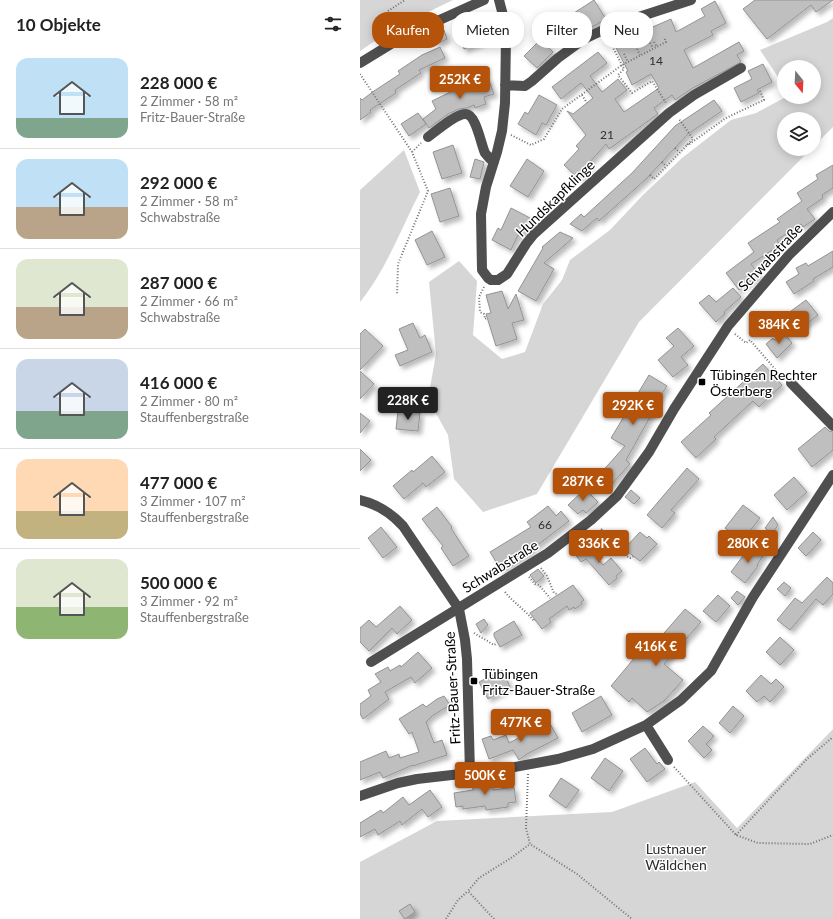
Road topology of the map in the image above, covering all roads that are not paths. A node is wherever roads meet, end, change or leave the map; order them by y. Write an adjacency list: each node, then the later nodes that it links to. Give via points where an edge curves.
1 (484, 0): 4 (street, via 404,36)
2 (499, 0): 6 (street, Hundskapfklinge, via 505,28)
3 (691, 0): 6 (street, via 614,25 584,39 525,86)
4 (360, 63)
5 (741, 68): 8 (street, Hundskapfklinge, via 707,87 611,164 534,234 507,274 498,280 491,280 482,270 481,226 486,187)
6 (505, 85): 8 (street, Hundskapfklinge, via 502,131)
7 (428, 137): 8 (street, via 457,117 468,114 476,124 486,155)
8 (494, 162)
9 (833, 212): 14 (street, Schwabstraße, via 789,254 728,326 649,452 617,496 587,524)
10 (787, 381): 11 (street)
11 (833, 426)
12 (833, 475): 16 (street, via 753,597 711,671 681,700)
13 (360, 500): 14 (street, Fritz-Bauer-Straße, via 385,510 396,518)
14 (459, 609): 15 (street, Schwabstraße); 18 (street, Fritz-Bauer-Straße, via 466,652)
15 (371, 662)
16 (646, 725): 17 (street); 18 (street, via 593,749 558,759)
17 (668, 760)
18 (470, 773): 19 (street, via 416,779)
19 (360, 796)

